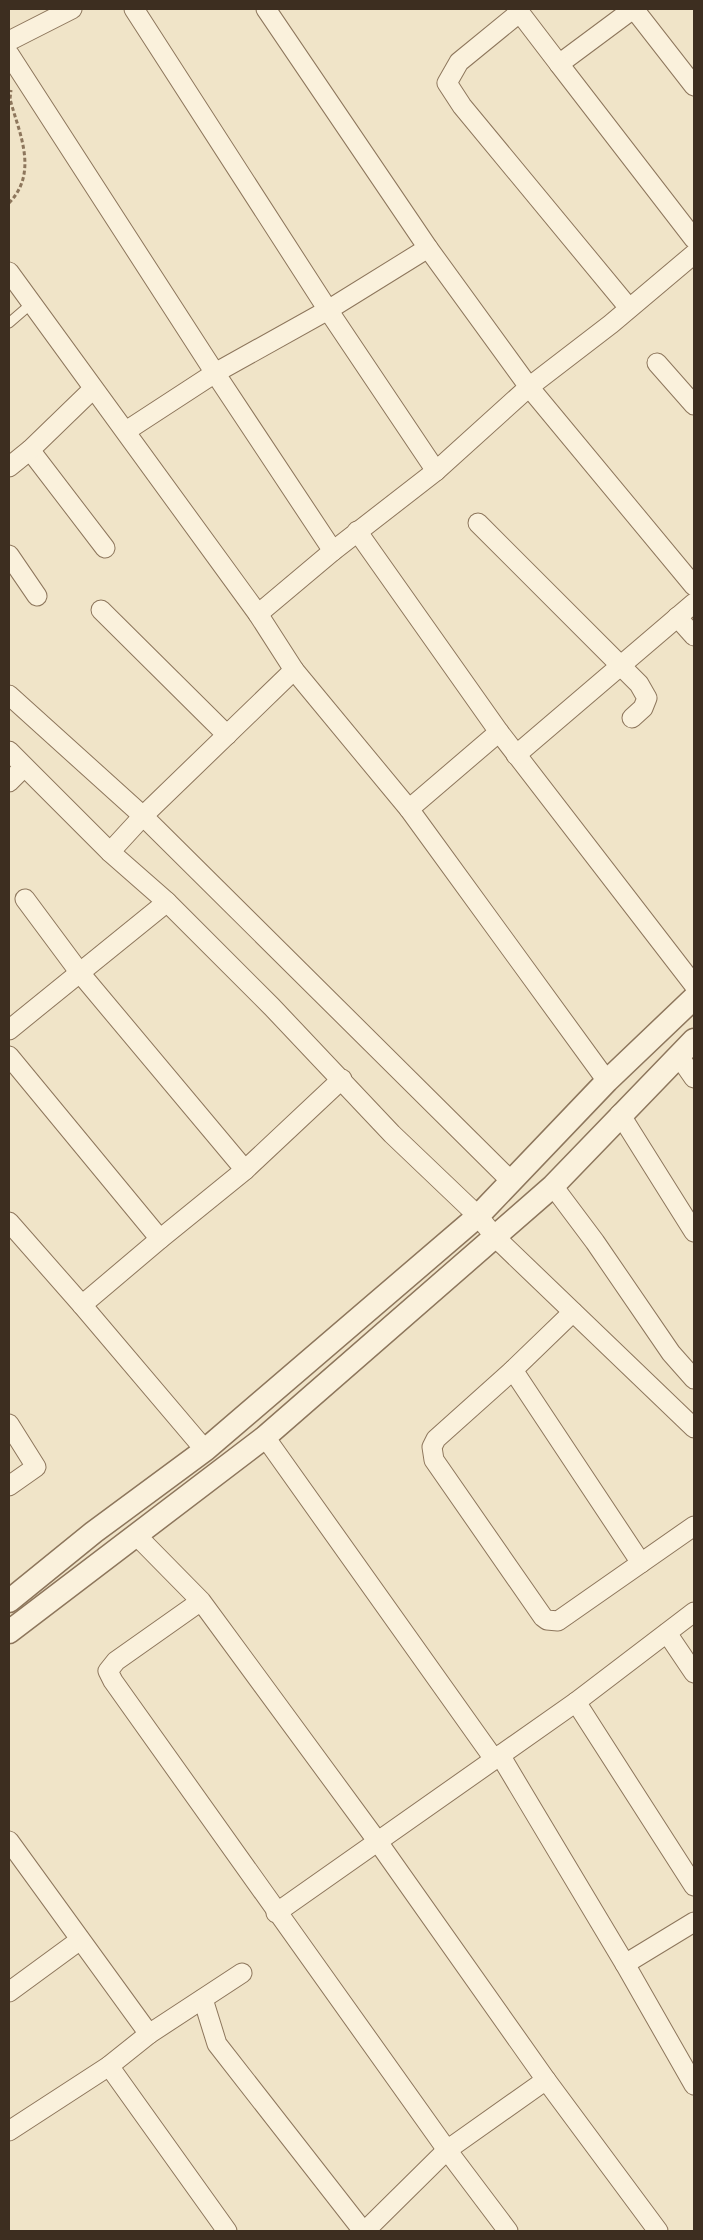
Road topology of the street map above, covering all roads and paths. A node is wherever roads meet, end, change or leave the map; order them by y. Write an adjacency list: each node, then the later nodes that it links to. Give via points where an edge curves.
1 (72, 9): 6 (street)
2 (134, 9): 18 (street)
3 (266, 9): 13 (street)
4 (633, 9): 8 (street); 10 (street)
5 (518, 11): 8 (street); 17 (street, via 459,62 447,83 462,106)
6 (9, 41)
7 (9, 54): 9 (street)
8 (559, 64): 12 (street)
9 (21, 75): 11 (path, via 12,88 10,99 26,152 23,178); 21 (street)
10 (694, 86)
11 (9, 203)
12 (694, 239)
13 (428, 248): 18 (street); 22 (street)
14 (694, 254): 17 (street)
15 (9, 272): 16 (street)
16 (31, 304): 19 (lane); 23 (street)
17 (629, 308): 22 (street)
18 (328, 310): 21 (street); 28 (street)
19 (9, 323)
20 (658, 363): 24 (street)
21 (215, 373): 25 (street); 32 (street)
22 (529, 388): 28 (street); 34 (street)
23 (93, 389): 25 (street); 26 (street)
24 (694, 405)
25 (126, 430): 38 (street)
26 (30, 450): 27 (street); 31 (street)
27 (9, 467)
28 (436, 471): 30 (street)
29 (478, 524): 41 (street)
30 (357, 531): 32 (street); 45 (street)
31 (105, 548)
32 (333, 551): 38 (street)
33 (9, 555): 35 (street)
34 (694, 586)
35 (37, 596)
36 (694, 603): 39 (street)
37 (101, 610): 46 (street)
38 (258, 614): 42 (street)
39 (678, 617): 40 (street); 41 (street)
40 (694, 636)
41 (621, 666): 44 (street, via 647,698 643,708); 48 (street)
42 (294, 670): 46 (street); 51 (street)
43 (9, 695): 52 (street)
44 (632, 718)
45 (499, 732): 48 (street); 51 (street)
46 (227, 734): 52 (street)
47 (9, 751): 49 (street)
48 (516, 755): 57 (street)
49 (24, 766): 50 (street); 53 (street)
50 (9, 782)
51 (409, 810): 65 (street)
52 (143, 816): 53 (street); 68 (street)
53 (110, 852): 55 (street)
54 (25, 899): 56 (street)
55 (167, 902): 56 (street); 64 (street)
56 (80, 973): 59 (street); 67 (street)
57 (694, 985)
58 (694, 998): 65 (street)
59 (9, 1030)
60 (694, 1040): 62 (street)
61 (9, 1056): 74 (street)
62 (678, 1056): 63 (street); 66 (street)
63 (694, 1078)
64 (342, 1079): 67 (street); 70 (street, via 392,1134)
65 (607, 1081): 68 (street)
66 (620, 1114): 69 (street); 72 (street)
67 (245, 1170): 74 (street)
68 (512, 1182): 70 (street)
69 (553, 1186): 73 (street); 78 (street, via 671,1354)
70 (478, 1216): 73 (street); 82 (street)
71 (9, 1222): 75 (street)
72 (694, 1232)
73 (495, 1237): 76 (street); 81 (street)
74 (160, 1239): 75 (street)
75 (82, 1305): 82 (street)
76 (573, 1312): 77 (street); 80 (street)
77 (513, 1370): 86 (street); 86 (street, via 436,1439 432,1447 434,1460 547,1620 558,1620)
78 (694, 1379)
79 (9, 1424): 83 (street, via 36,1467)
80 (694, 1428)
81 (265, 1437): 85 (street); 94 (street)
82 (205, 1450): 87 (street, via 94,1532)
83 (9, 1486)
84 (694, 1526): 86 (street)
85 (138, 1536): 88 (street); 90 (street)
86 (641, 1564)
87 (9, 1601)
88 (202, 1601): 96 (street); 98 (street, via 116,1660 108,1671)
89 (694, 1612): 91 (street)
90 (9, 1632)
91 (666, 1633): 92 (street); 93 (street)
92 (694, 1673)
93 (576, 1702): 94 (street); 97 (street)
94 (497, 1757): 96 (street); 101 (street)
95 (9, 1841): 100 (street)
96 (378, 1842): 98 (street); 107 (street)
97 (694, 1886)
98 (276, 1913): 110 (street)
99 (694, 1922): 101 (street)
100 (80, 1940): 103 (street); 105 (street)
101 (625, 1964): 108 (street)
102 (242, 1973): 104 (street)
103 (9, 1992)
104 (203, 1999): 105 (street); 112 (street, via 217,2044)
105 (148, 2034): 106 (street)
106 (109, 2066): 109 (street); 111 (street)
107 (546, 2080): 110 (street); 114 (street)
108 (694, 2085)
109 (9, 2131)
110 (447, 2150): 112 (street); 113 (street)
111 (227, 2231)
112 (364, 2231)
113 (508, 2231)
114 (658, 2231)

